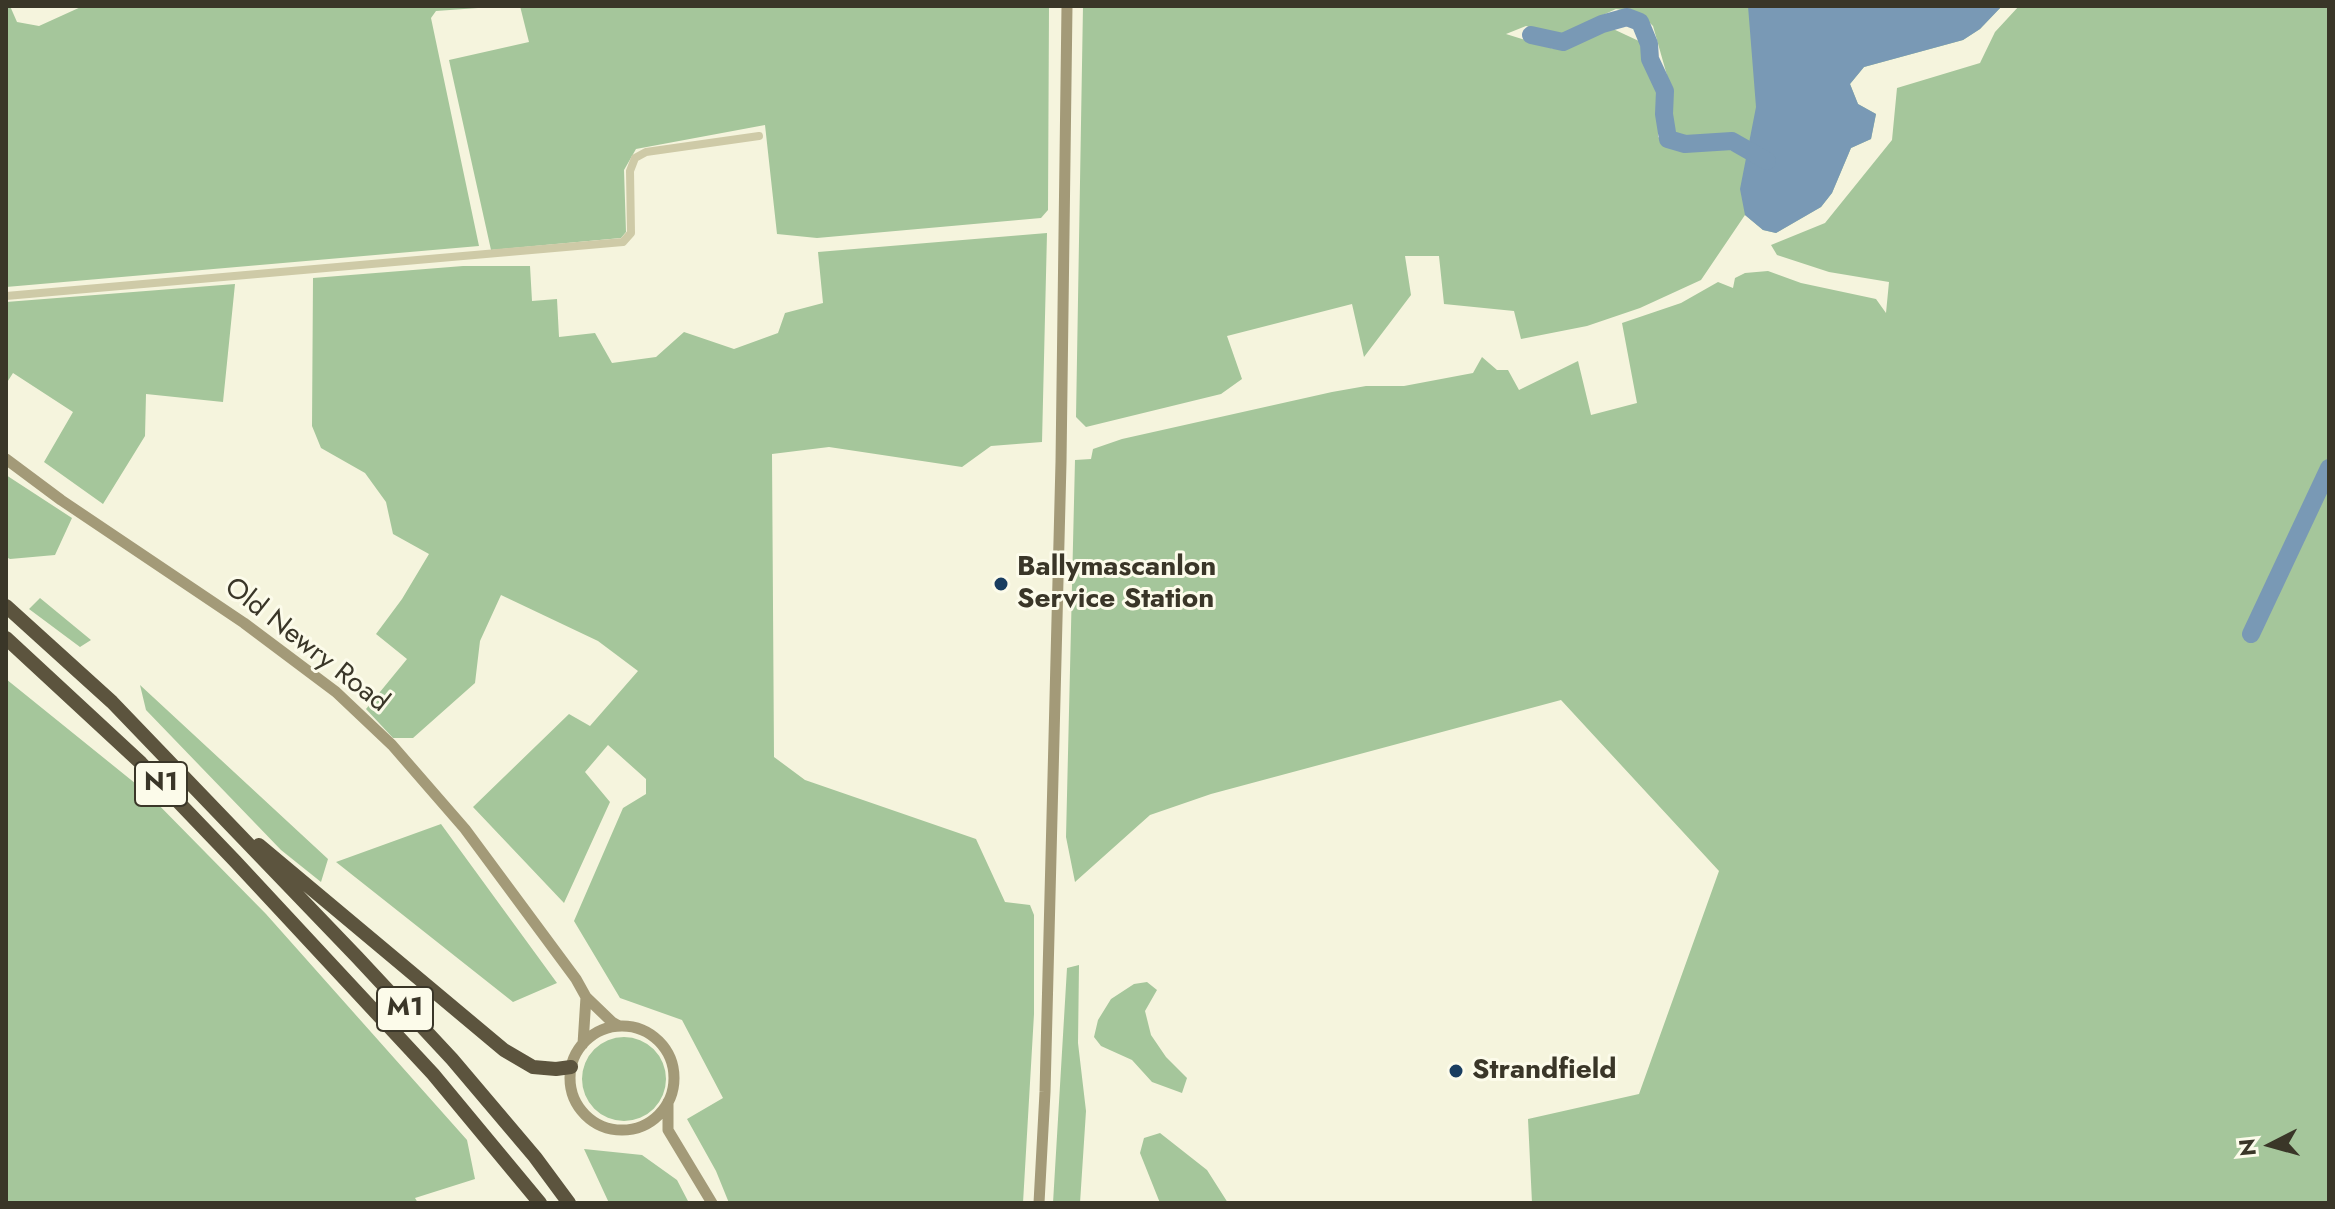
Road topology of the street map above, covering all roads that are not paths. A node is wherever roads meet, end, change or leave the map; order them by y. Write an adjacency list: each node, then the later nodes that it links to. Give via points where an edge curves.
1 (1067, 6): 18 (main road, via 1061,462)
2 (759, 136): 3 (street, via 635,158 630,171 631,233 623,242)
3 (6, 296)
4 (6, 459): 8 (main road, Old Newry Road, via 336,692 392,745 465,829)
5 (6, 606): 7 (highway, N1, via 112,702)
6 (6, 638): 15 (highway, N1, via 206,831 433,1074)
7 (230, 824): 11 (highway, via 504,1050 533,1067); 16 (highway, M1, via 452,1059)
8 (586, 997): 9 (main road, Old Newry Road); 10 (main road)
9 (619, 1026): 10 (main road, via 602,1030); 12 (main road, via 653,1036 666,1050 674,1084)
10 (583, 1044): 11 (main road)
11 (571, 1067): 13 (main road, via 570,1084 584,1113 620,1129)
12 (668, 1102): 13 (main road); 14 (main road)
13 (644, 1125): 14 (main road)
14 (668, 1130): 17 (main road)
15 (537, 1203)
16 (569, 1203)
17 (712, 1203)
18 (1039, 1203)

